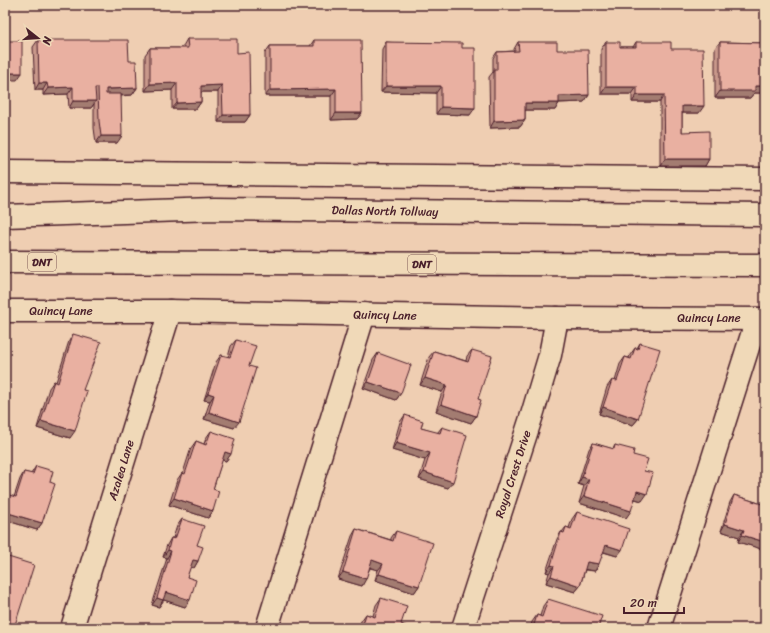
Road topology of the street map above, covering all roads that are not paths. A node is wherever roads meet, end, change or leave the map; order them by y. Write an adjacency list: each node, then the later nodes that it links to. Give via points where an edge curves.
1 (5, 172): 2 (main road)
2 (765, 178)
3 (765, 215): 4 (main road, Dallas North Tollway, via 214,209)
4 (5, 216)
5 (5, 262): 6 (main road, DNT)
6 (765, 265)
7 (170, 311): 8 (main road, Quincy Lane); 9 (main road, Quincy Lane); 12 (main road, Azalea Lane)
8 (5, 312)
9 (364, 314): 10 (main road, Quincy Lane); 13 (main road)
10 (557, 318): 11 (main road, Quincy Lane); 14 (main road, Royal Crest Drive, via 550,355 532,415)
11 (761, 319): 15 (main road)
12 (72, 628)
13 (267, 628)
14 (463, 628)
15 (658, 628)

